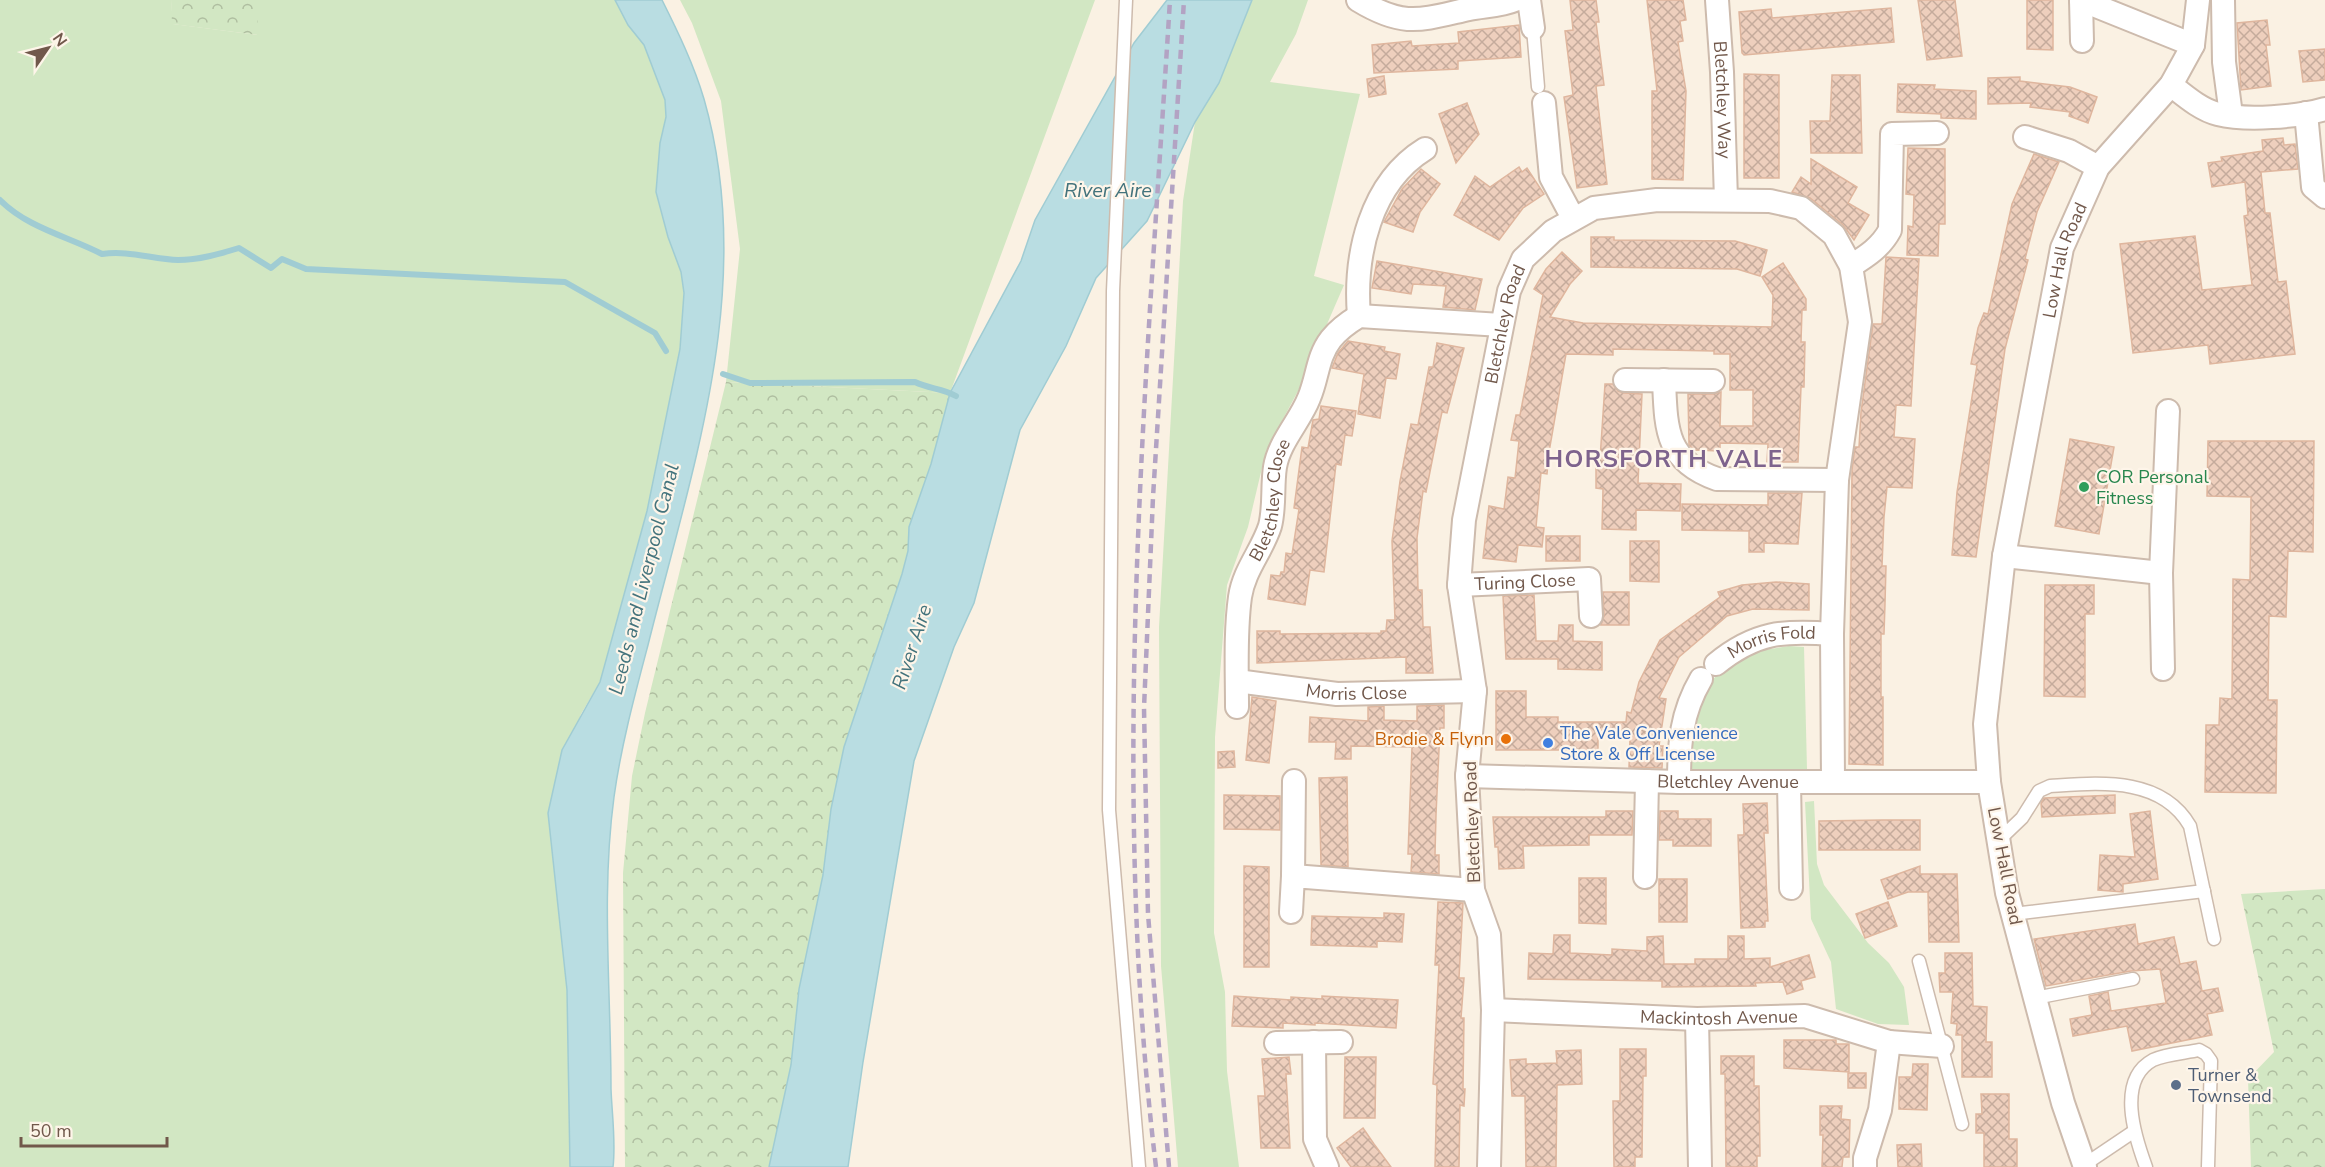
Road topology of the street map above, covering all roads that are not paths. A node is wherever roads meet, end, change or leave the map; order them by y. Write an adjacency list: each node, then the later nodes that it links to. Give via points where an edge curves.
1 (1126, 0): 69 (lane, via 1113,291 1109,810)
2 (1358, 0): 3 (street, via 1384,15 1408,20 1436,18)
3 (1515, 0)
4 (1529, 0): 9 (street)
5 (1717, 0): 21 (street, Bletchley Way)
6 (2080, 0): 10 (street); 11 (street)
7 (2199, 0): 11 (street, Low Hall Road)
8 (2223, 0): 15 (street, via 2224,62)
9 (1533, 28): 13 (lane)
10 (2082, 41)
11 (2193, 45): 12 (street, Low Hall Road)
12 (2171, 85): 15 (street, via 2192,102 2218,114); 19 (street, Low Hall Road)
13 (1541, 95): 22 (street, via 1551,177)
14 (2316, 111): 15 (street, via 2276,117); 20 (street, via 2313,187)
15 (2231, 115)
16 (1937, 133): 23 (street, via 1892,134 1890,230 1875,250)
17 (2025, 137): 19 (street, via 2069,151)
18 (1425, 149): 24 (street, via 1407,160 1386,184 1374,208 1357,290)
19 (2098, 167): 31 (street, Low Hall Road, via 2062,248)
20 (2325, 197)
21 (1726, 200): 22 (street, Bletchley Road, via 1647,201 1594,208); 23 (street, Bletchley Road, via 1770,201 1801,208 1834,235)
22 (1573, 218): 25 (street, Bletchley Road, via 1523,259 1509,291)
23 (1851, 266): 30 (street, Bletchley Road, via 1860,322)
24 (1359, 316): 25 (street); 37 (street, Bletchley Close, via 1331,339 1318,359 1309,398 1280,450 1270,524 1246,573 1240,596)
25 (1501, 325): 33 (street, Bletchley Road, via 1464,520)
26 (1625, 380): 27 (street)
27 (1664, 380): 28 (street); 30 (street, via 1666,430 1680,456 1703,474 1717,479)
28 (1713, 381)
29 (2168, 411): 32 (street)
30 (1837, 480): 35 (street, Bletchley Road)
31 (2004, 556): 32 (street); 45 (street, Low Hall Road, via 1985,724)
32 (2161, 573): 36 (street)
33 (1459, 585): 34 (street, Turing Close, via 1589,579); 38 (street, Bletchley Road)
34 (1591, 616)
35 (1832, 634): 41 (street, Bletchley Road); 44 (street, Morris Fold, via 1776,633 1744,645 1709,672 1692,694 1682,726)
36 (2163, 669)
37 (1237, 681): 38 (street, Morris Close, via 1336,694); 39 (street, Bletchley Close)
38 (1475, 691): 40 (street, Bletchley Road)
39 (1237, 707)
40 (1467, 776): 43 (street, Bletchley Avenue); 51 (street, Bletchley Road)
41 (1833, 780): 45 (street, Bletchley Avenue); 46 (street, Bletchley Avenue)
42 (1294, 781): 48 (street)
43 (1647, 781): 44 (street, Bletchley Avenue); 49 (street)
44 (1679, 782): 46 (street, Bletchley Avenue)
45 (1989, 782): 47 (street, Low Hall Road)
46 (1790, 783): 50 (street)
47 (2000, 839): 52 (lane, via 2022,818 2039,791 2050,786 2126,784 2170,803 2183,814 2190,826); 54 (street, Low Hall Road)
48 (1293, 876): 51 (street); 53 (street)
49 (1645, 877)
50 (1791, 888)
51 (1473, 890): 59 (street, Bletchley Road, via 1490,935)
52 (2204, 891): 54 (lane); 55 (lane)
53 (1292, 912)
54 (2013, 914): 58 (street, Low Hall Road)
55 (2214, 939)
56 (1918, 961): 65 (lane)
57 (2133, 979): 58 (lane)
58 (2035, 998): 68 (street, Low Hall Road)
59 (1493, 1011): 60 (street, Mackintosh Avenue); 71 (street, Bletchley Road)
60 (1697, 1019): 63 (street, Mackintosh Avenue, via 1805,1016); 72 (street)
61 (1314, 1042): 62 (street); 64 (street); 70 (street, via 1315,1139)
62 (1341, 1042)
63 (1889, 1042): 65 (street, Mackintosh Avenue); 73 (street, via 1880,1110)
64 (1276, 1043)
65 (1941, 1046): 66 (lane)
66 (1962, 1124)
67 (2133, 1132): 68 (lane); 74 (lane); 75 (lane, via 2136,1077 2156,1059 2199,1050 2211,1061)
68 (2084, 1166)
69 (1138, 1167)
70 (1327, 1167)
71 (1489, 1167)
72 (1700, 1167)
73 (1864, 1167)
74 (2146, 1167)
75 (2208, 1167)

